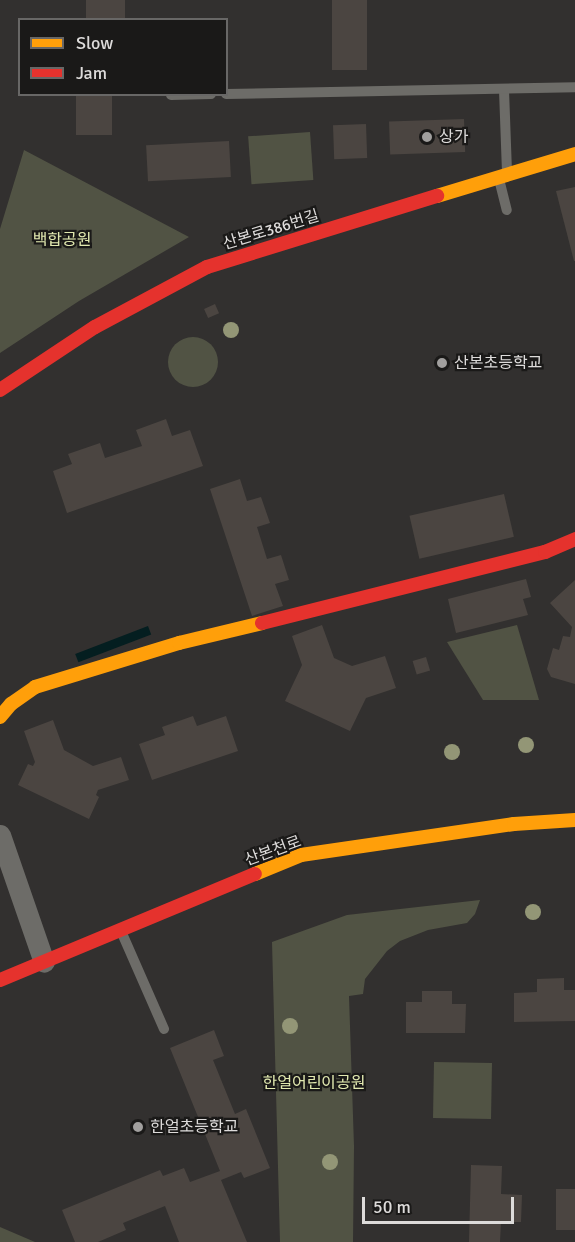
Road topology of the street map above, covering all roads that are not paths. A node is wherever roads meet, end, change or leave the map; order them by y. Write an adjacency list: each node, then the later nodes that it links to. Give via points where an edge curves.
1 (575, 87): 2 (lane)
2 (504, 90): 3 (lane); 5 (lane)
3 (228, 94)
4 (575, 154): 5 (street, 산본로386번길)
5 (503, 175): 6 (lane); 7 (street, 산본로386번길, via 207,267 95,327)
6 (507, 210)
7 (0, 390)
8 (575, 539): 9 (street, via 545,552 82,671 35,687)
9 (0, 717)
10 (575, 821): 12 (street, 산본천로, via 514,824 301,855)
11 (0, 836): 13 (street)
12 (121, 931): 13 (street, 산본천로); 15 (lane)
13 (44, 962): 14 (street, 산본천로)
14 (0, 980)
15 (164, 1029)

